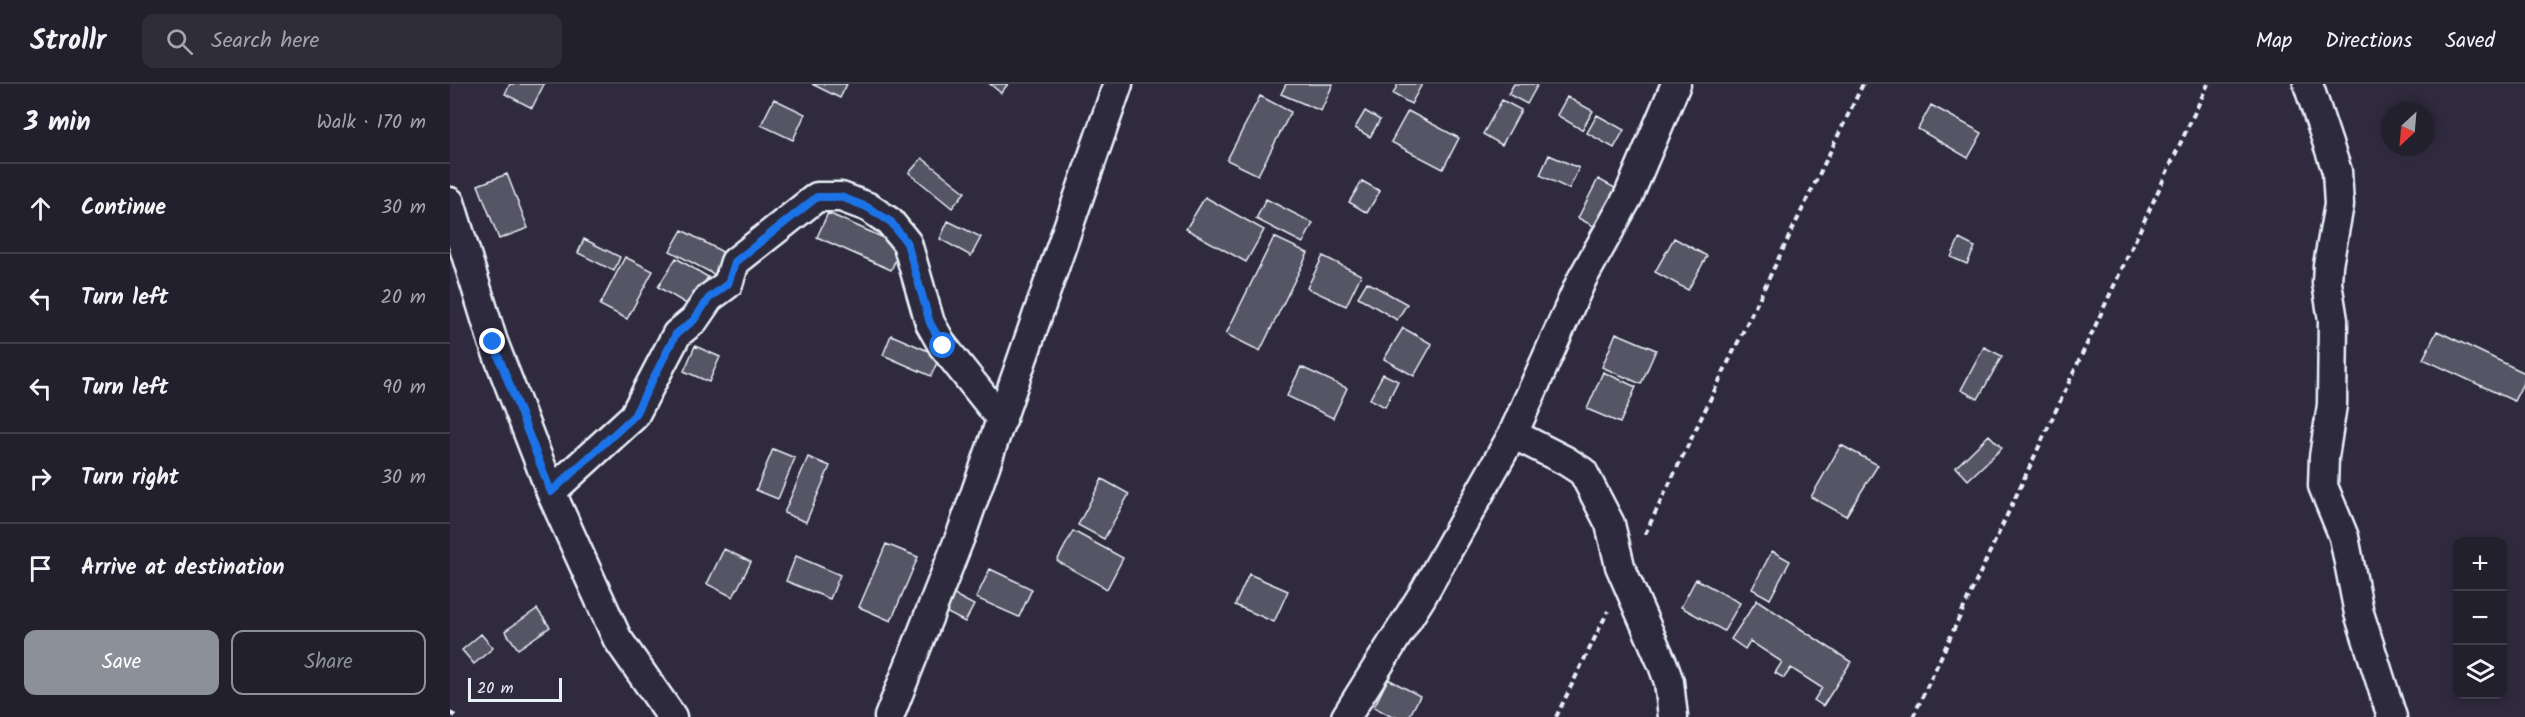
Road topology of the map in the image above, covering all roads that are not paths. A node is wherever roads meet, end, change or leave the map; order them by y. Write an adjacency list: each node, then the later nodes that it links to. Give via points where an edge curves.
1 (1118, 84): 5 (street)
2 (1676, 84): 6 (street, via 1628,197 1582,279)
3 (2308, 84): 12 (street, via 2337,171 2338,205 2327,283 2332,320 2332,405 2324,486 2344,537 2359,613)
4 (450, 202): 7 (street, via 493,342)
5 (1002, 420): 7 (street, via 943,346 930,323 907,243 891,222 841,197 817,197 735,262 728,284 709,298 694,320 676,334 634,416); 9 (street)
6 (1512, 434): 10 (street, via 1422,596); 11 (street, via 1583,472 1610,524 1614,548 1663,665)
7 (551, 492): 8 (street, via 616,638)
8 (672, 717)
9 (889, 717)
10 (1346, 717)
11 (1673, 717)
12 (2392, 717)

